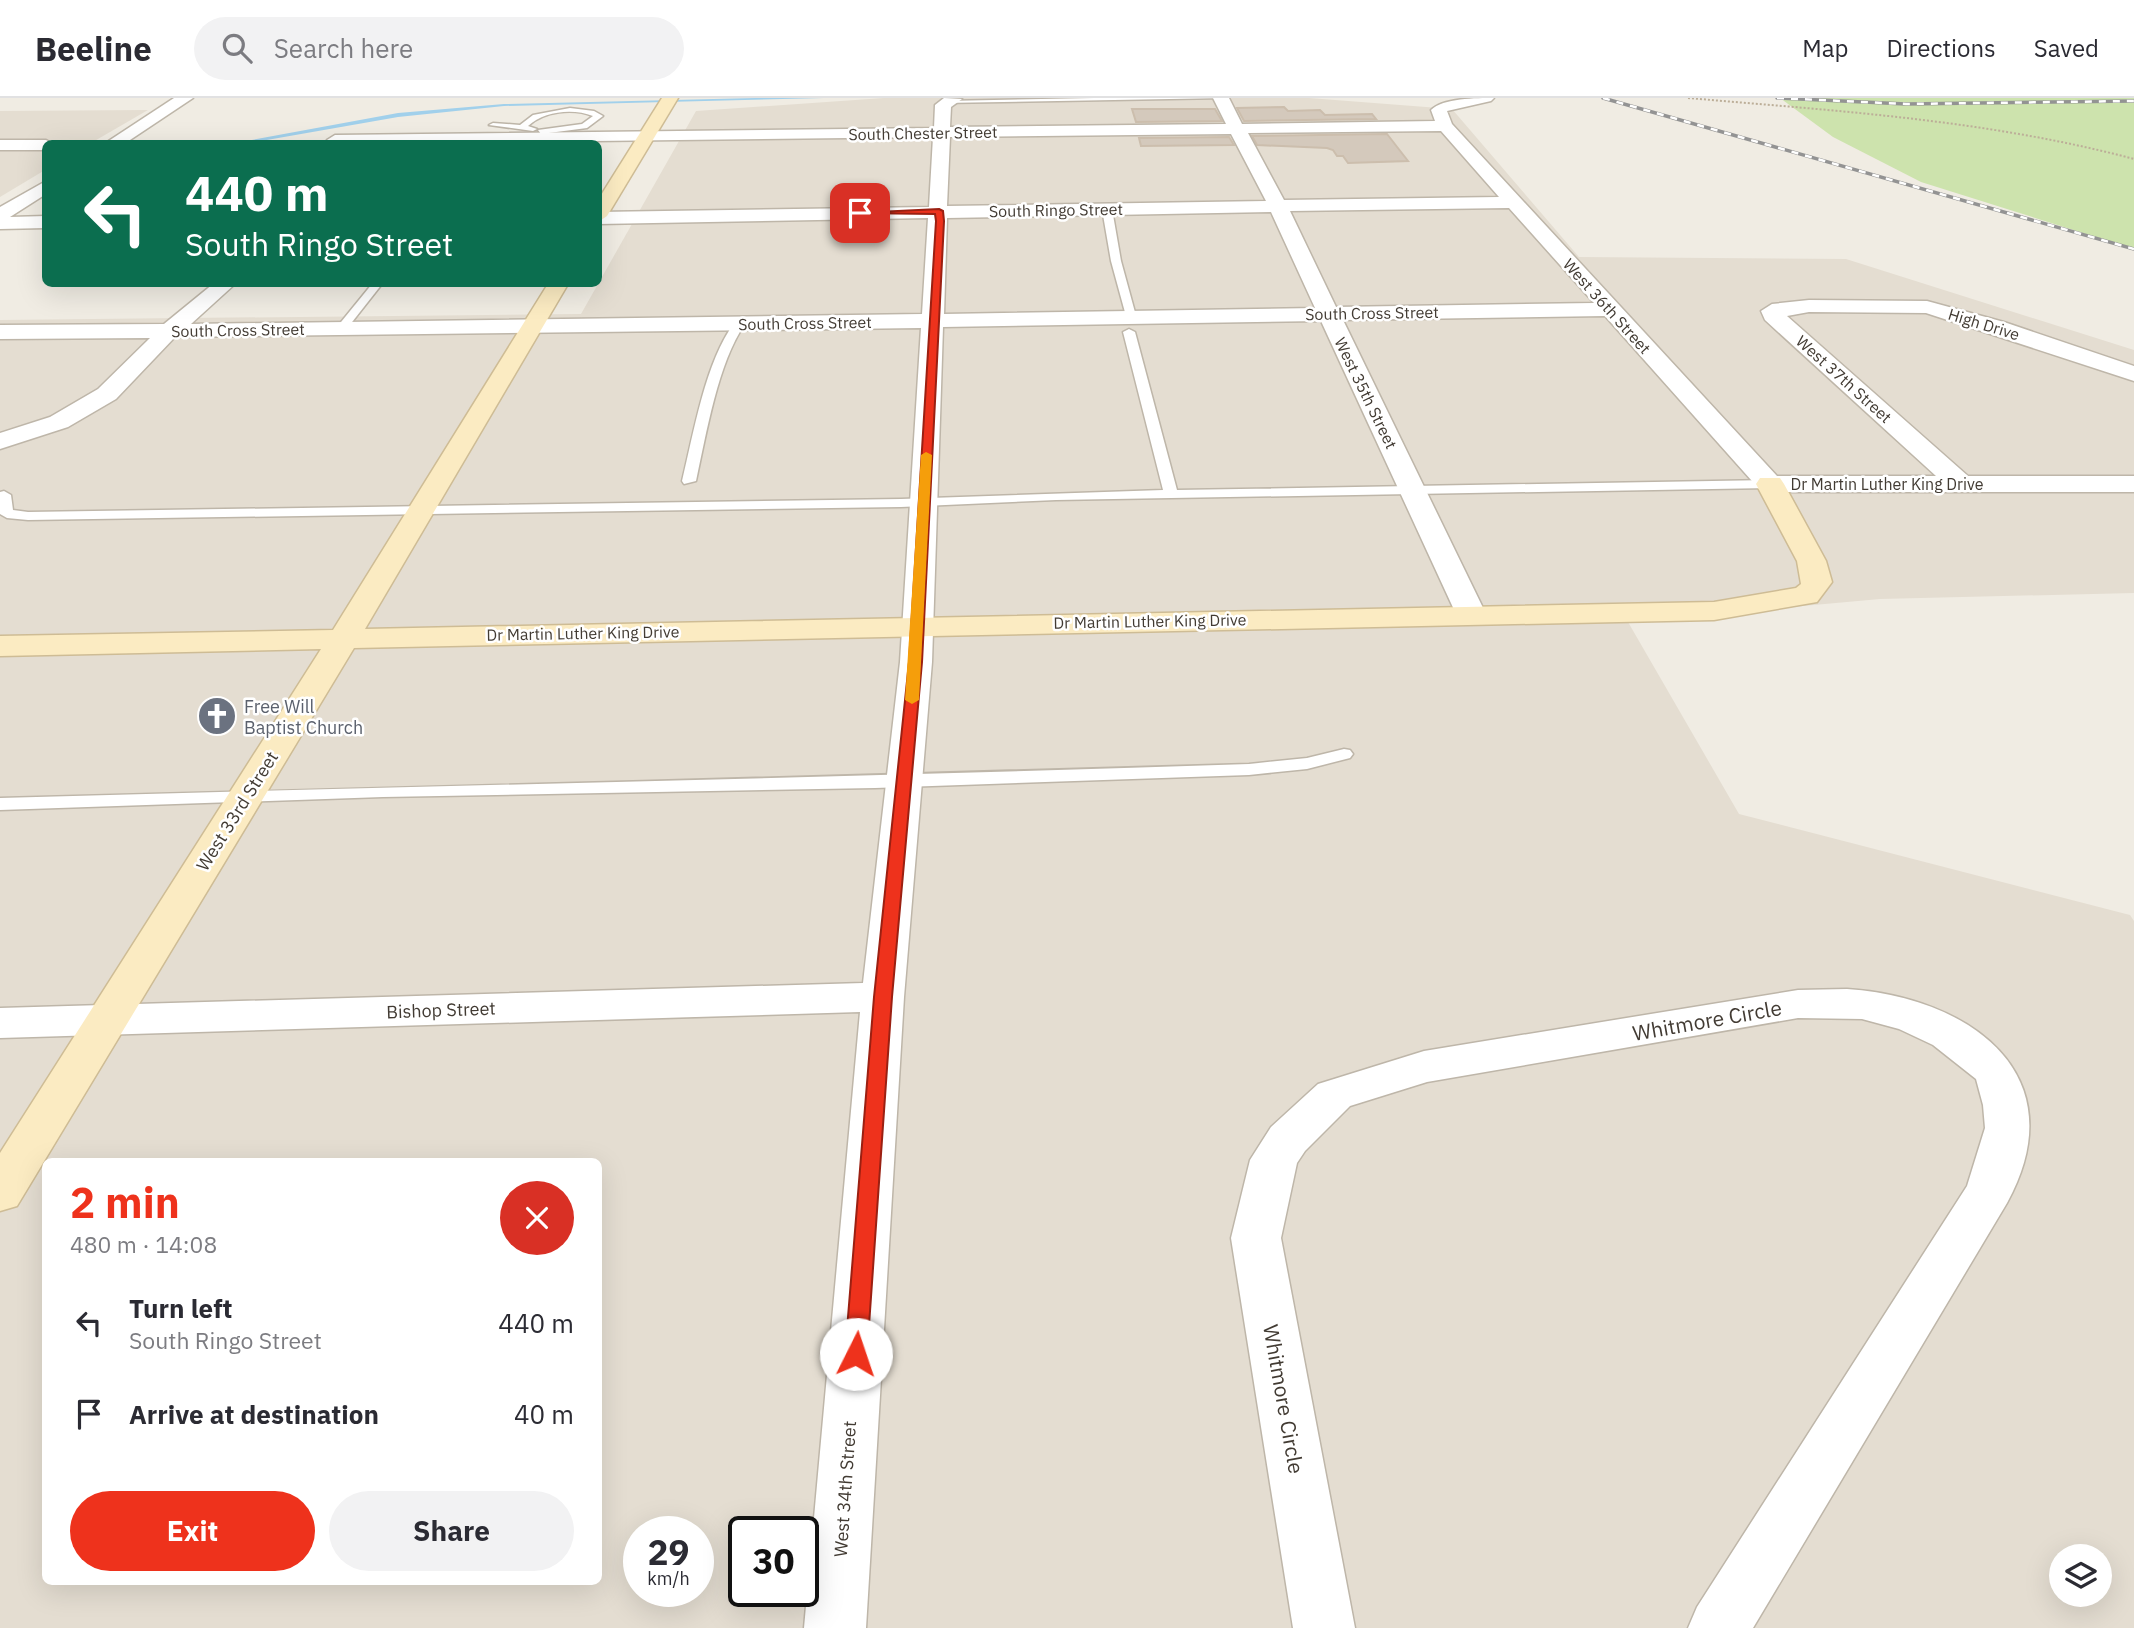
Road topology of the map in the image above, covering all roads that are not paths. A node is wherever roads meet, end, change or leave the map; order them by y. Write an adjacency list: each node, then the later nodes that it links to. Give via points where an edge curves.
1 (185, 98): 13 (street)
2 (1221, 98): 5 (lane); 9 (street, West 35th Street)
3 (1486, 98): 7 (street, via 1441,108)
4 (668, 101): 12 (street)
5 (950, 101): 10 (street, West 34th Street)
6 (493, 125): 8 (lane)
7 (1445, 126): 9 (street, South Chester Street); 18 (street, West 36th Street)
8 (522, 128): 11 (lane); 11 (lane, via 548,114 587,112 599,116 584,127)
9 (1238, 130): 10 (street, South Chester Street); 19 (street, West 35th Street)
10 (941, 133): 12 (street, South Chester Street); 22 (street, West 34th Street)
11 (540, 135): 12 (street, South Chester Street); 14 (street, South Chester Street)
12 (646, 136): 21 (street)
13 (118, 140)
14 (335, 140)
15 (0, 145): 16 (street)
16 (42, 145)
17 (42, 189): 23 (street)
18 (1514, 202): 19 (street, South Ringo Street); 31 (street, West 36th Street)
19 (1278, 208): 20 (street, South Ringo Street); 32 (street, West 35th Street)
20 (1107, 209): 22 (street, South Ringo Street); 35 (lane)
21 (602, 210)
22 (939, 211): 24 (street, South Ringo Street); 33 (street, West 34th Street)
23 (0, 215)
24 (602, 217)
25 (42, 222): 26 (street)
26 (0, 223)
27 (221, 287): 38 (street)
28 (375, 287): 37 (lane)
29 (556, 287): 36 (street, West 33rd Street)
30 (1829, 306): 40 (street, High Drive, via 1927,307); 44 (street, West 37th Street, via 1772,311)
31 (1610, 309): 32 (street, South Cross Street); 43 (street, West 36th Street)
32 (1328, 314): 35 (street, South Cross Street); 46 (street, West 35th Street)
33 (932, 320): 34 (street, South Cross Street); 35 (street, South Cross Street); 49 (street, West 34th Street)
34 (739, 324): 36 (street, South Cross Street); 42 (lane, via 706,408)
35 (1130, 324): 47 (lane)
36 (531, 327): 37 (street, South Cross Street); 50 (street, West 33rd Street)
37 (341, 329): 38 (street, South Cross Street)
38 (169, 331): 39 (street, South Cross Street); 41 (street, via 107,394 51,425)
39 (0, 332)
40 (2134, 374)
41 (0, 441)
42 (689, 481)
43 (1770, 484): 44 (street, Dr Martin Luther King Drive); 46 (lane); 51 (street, Dr Martin Luther King Drive, via 1818,577 1806,597 1714,611)
44 (1961, 484): 45 (street, Dr Martin Luther King Drive)
45 (2134, 484)
46 (1415, 491): 47 (lane); 51 (street, West 35th Street)
47 (1171, 494): 49 (lane)
48 (4, 495): 50 (lane, via 7,514 28,516)
49 (924, 502): 50 (lane); 52 (street, West 34th Street)
50 (420, 512): 53 (street, West 33rd Street)
51 (1471, 614): 52 (street, Dr Martin Luther King Drive)
52 (916, 626): 53 (street, Dr Martin Luther King Drive); 56 (street, West 34th Street)
53 (343, 639): 54 (street, Dr Martin Luther King Drive); 57 (street, West 33rd Street)
54 (0, 646)
55 (1344, 754): 56 (lane, via 1286,767)
56 (904, 781): 57 (lane); 59 (street, West 34th Street)
57 (246, 796): 58 (lane); 60 (street, West 33rd Street)
58 (0, 804)
59 (883, 997): 60 (street, Bishop Street); 63 (street, West 34th Street)
60 (108, 1020): 61 (street, Bishop Street); 62 (street, West 33rd Street)
61 (0, 1023)
62 (0, 1193)
63 (835, 1628)
64 (1324, 1628): 65 (street, Whitmore Circle, via 1256,1238 1274,1160 1307,1117 1334,1095 1424,1067 1798,1004 1861,1005 1896,1013 1957,1041 1993,1069 2009,1128 1990,1190)
65 (1719, 1628)

